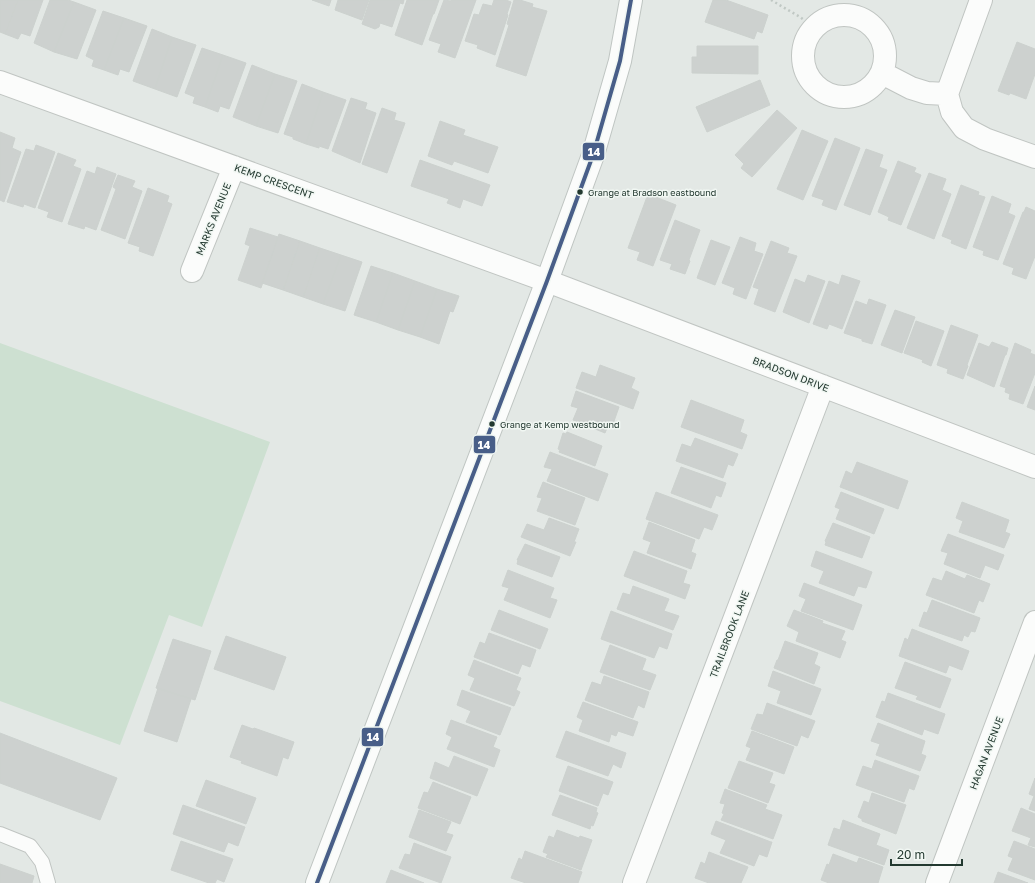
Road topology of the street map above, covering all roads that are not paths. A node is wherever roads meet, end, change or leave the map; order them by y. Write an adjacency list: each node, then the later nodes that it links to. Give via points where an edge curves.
1 (631, 0): 9 (street, via 620,61 593,155)
2 (980, 0): 5 (street)
3 (882, 73): 3 (street, via 886,61 881,36 863,19 851,15 838,15 826,19 808,35 803,61 807,74 825,93 838,97 864,92 875,84); 5 (street, via 911,88 928,93)
4 (0, 82): 7 (street, KEMP CRESCENT)
5 (946, 94): 6 (street, via 952,112 964,128 985,139)
6 (1035, 157)
7 (234, 167): 8 (street, MARKS AVENUE); 9 (street, KEMP CRESCENT)
8 (192, 271)
9 (547, 281): 10 (street, BRADSON DRIVE); 15 (street)
10 (823, 386): 11 (street, BRADSON DRIVE); 16 (street, TRAILBROOK LANE)
11 (1035, 467)
12 (1035, 622): 17 (street, HAGAN AVENUE)
13 (0, 834): 14 (lane, via 30,846 42,862)
14 (48, 883)
15 (317, 883)
16 (634, 883)
17 (937, 883)

